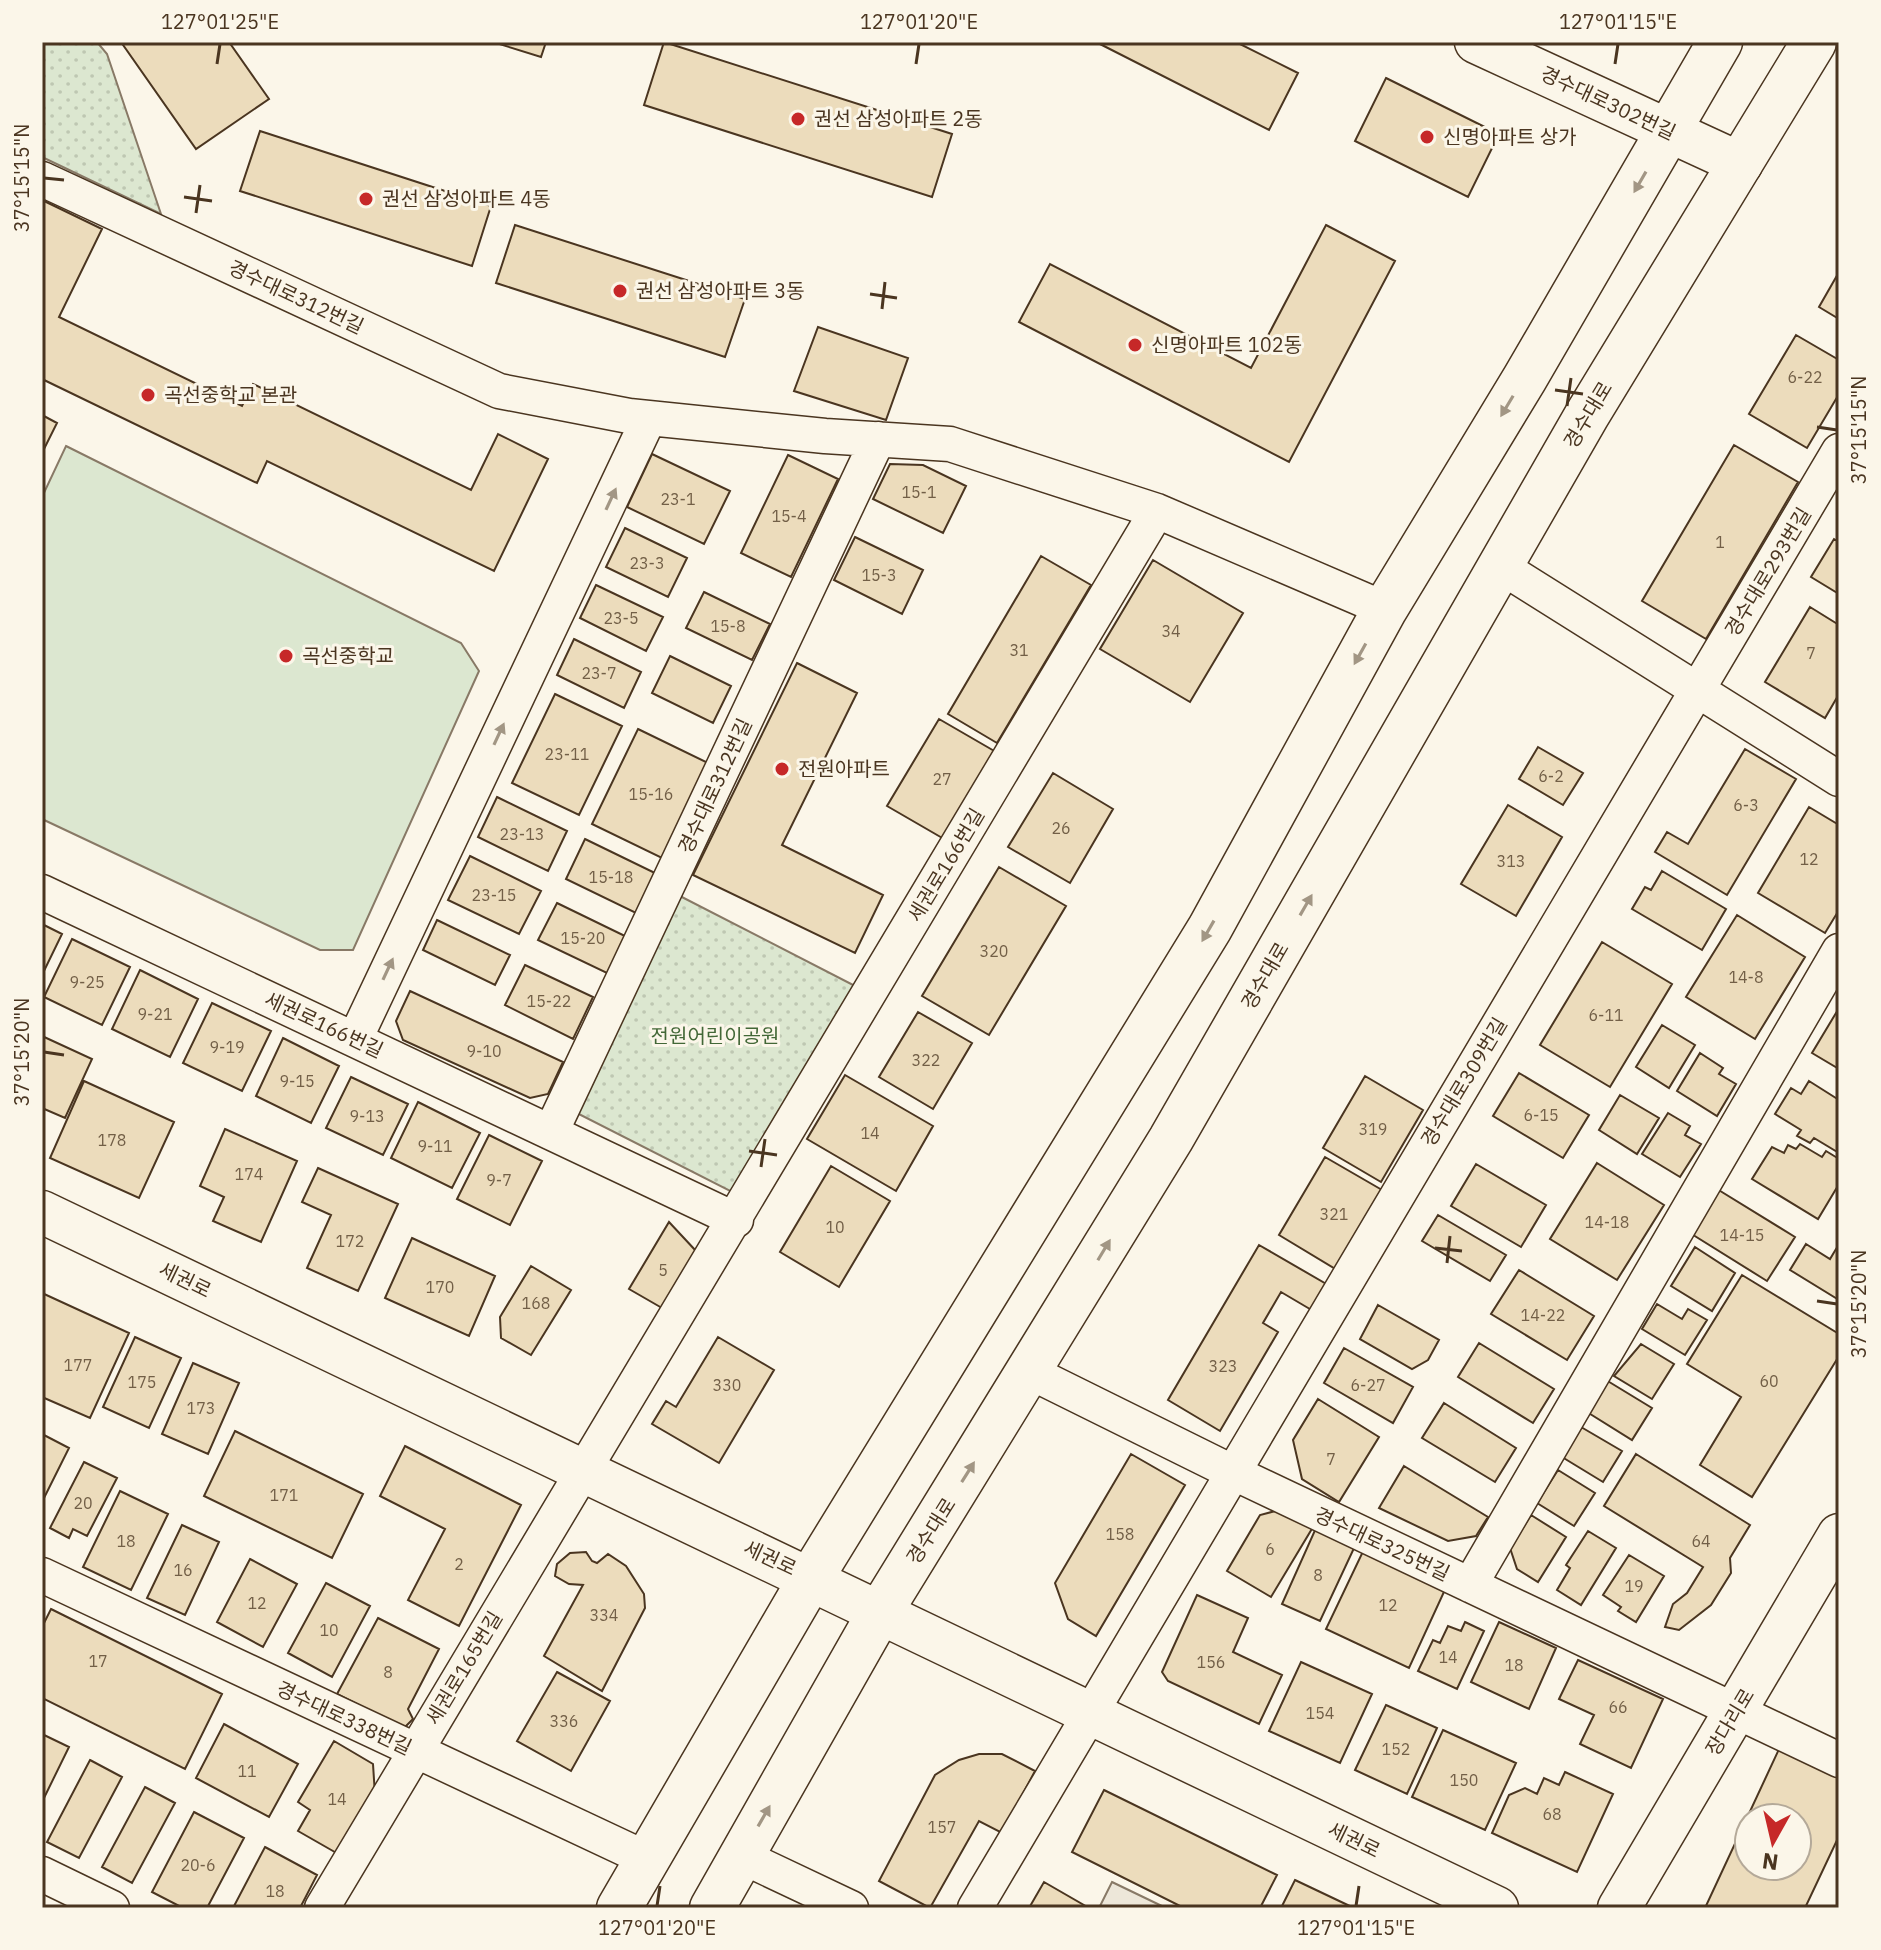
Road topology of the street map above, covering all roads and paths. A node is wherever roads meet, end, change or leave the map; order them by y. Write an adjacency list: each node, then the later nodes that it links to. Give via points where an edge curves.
1 (1476, 42): 4 (street, 경수대로302번길)
2 (1720, 42): 4 (main road)
3 (1814, 42): 5 (main road, 경수대로)
4 (1670, 131): 5 (street, 경수대로302번길); 12 (main road, one-way to 12)
5 (1741, 164): 11 (main road, 경수대로)
6 (42, 179): 7 (street, 경수대로312번길, via 499,391)
7 (649, 418): 8 (street, 경수대로312번길); 17 (street, one-way to 7)
8 (878, 439): 10 (street, 경수대로312번길, via 950,444); 18 (street, 경수대로312번길)
9 (1839, 451): 13 (street, 경수대로293번길)
10 (1157, 511): 12 (street, 경수대로312번길); 20 (street, 세권로166번길)
11 (1500, 566): 13 (street); 21 (main road, 경수대로, one-way to 11, via 1171,1139)
12 (1385, 609): 26 (main road, one-way to 26, via 1210,928)
13 (1697, 692): 14 (street); 23 (street, 경수대로309번길)
14 (1839, 779)
15 (42, 892): 17 (street, 세권로166번길)
16 (1839, 951): 27 (street)
17 (355, 1039): 18 (street, 세권로166번길)
18 (551, 1132): 20 (street, 세권로166번길)
19 (42, 1212): 22 (street, 세권로)
20 (736, 1220): 22 (street, 세권로166번길)
21 (1030, 1372): 23 (street, 경수대로325번길); 28 (main road, 경수대로, one-way to 21)
22 (582, 1470): 26 (street, 세권로); 31 (street, 세권로165번길)
23 (1232, 1472): 27 (street, 경수대로325번길); 30 (street, 경수대로309번길)
24 (1839, 1535): 29 (street, 장다리로)
25 (42, 1575): 31 (street, 경수대로338번길)
26 (811, 1578): 28 (street, 세권로); 34 (main road)
27 (1470, 1585): 29 (street, 경수대로325번길)
28 (880, 1612): 30 (street, 세권로); 33 (main road, 경수대로, one-way to 28)
29 (1736, 1711): 32 (street, 경수대로325번길); 43 (street, 장다리로)
30 (1093, 1714): 41 (street, 경수대로309번길); 42 (street, 세권로)
31 (415, 1751): 34 (street, 경수대로338번길); 37 (street, 세권로165번길)
32 (1839, 1760)
33 (741, 1856): 39 (main road, 경수대로); 40 (street)
34 (647, 1859): 38 (main road)
35 (42, 1874): 36 (street)
36 (112, 1908)
37 (322, 1908)
38 (619, 1908)
39 (712, 1908)
40 (851, 1908)
41 (975, 1908)
42 (1497, 1908)
43 (1619, 1908)

